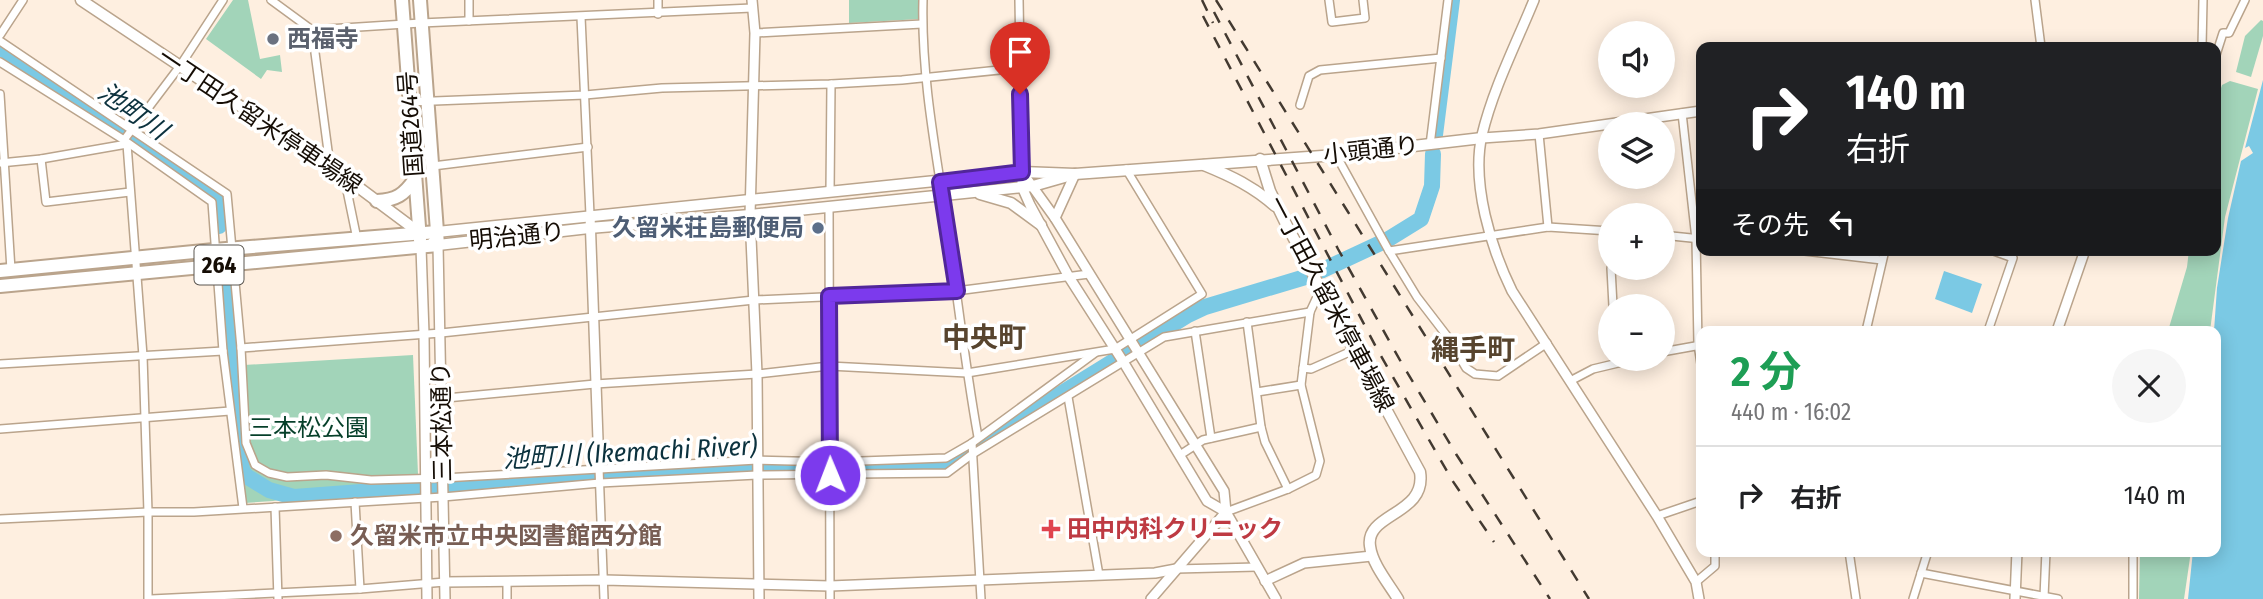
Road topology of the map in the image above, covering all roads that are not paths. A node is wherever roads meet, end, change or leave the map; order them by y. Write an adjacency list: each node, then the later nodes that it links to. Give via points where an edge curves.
1 (23, 0): 27 (street)
2 (80, 0): 34 (main road, 一丁田久留米停車場線)
3 (223, 0): 34 (street)
4 (271, 0): 25 (street)
5 (402, 0): 23 (highway, 国道264号)
6 (420, 0): 22 (highway, 国道264号)
7 (469, 0): 21 (street)
8 (658, 0): 19 (street)
9 (923, 0): 24 (street)
10 (1019, 0): 35 (street)
11 (1329, 0): 12 (street, via 1332,22 1365,18)
12 (1363, 0)
13 (1448, 0): 32 (street)
14 (1534, 0): 48 (street)
15 (2035, 0): 29 (street)
16 (2203, 0): 30 (street)
17 (2245, 0): 31 (street)
18 (752, 4): 19 (street); 26 (street)
19 (658, 14): 20 (street)
20 (581, 17): 21 (street); 40 (street)
21 (468, 21): 22 (street)
22 (421, 23): 23 (street); 41 (highway, 国道264号)
23 (403, 24): 25 (street); 42 (highway, 国道264号)
24 (922, 24): 26 (street); 36 (street)
25 (312, 30): 57 (street)
26 (755, 33): 38 (street)
27 (0, 35)
28 (0, 41): 46 (street)
29 (2040, 42)
30 (2202, 42)
31 (2220, 42)
32 (1441, 58): 43 (street, via 1320,70 1310,76); 50 (street)
33 (0, 62): 49 (street)
34 (180, 66): 46 (street); 57 (main road, 一丁田久留米停車場線)
35 (1019, 68): 36 (street); 60 (street)
36 (926, 77): 37 (street); 64 (street)
37 (831, 84): 38 (street); 67 (street)
38 (753, 86): 40 (street); 70 (street)
39 (0, 94): 55 (street)
40 (585, 95): 41 (street); 51 (street)
41 (428, 101): 42 (street); 58 (highway, 国道264号)
42 (409, 102): 63 (highway, 国道264号)
43 (1300, 105)
44 (1696, 112): 45 (street)
45 (1682, 113): 47 (street); 76 (street)
46 (133, 131): 49 (street); 89 (street, via 227,194)
47 (1539, 134): 48 (street); 79 (street)
48 (1482, 138): 50 (main road, 小頭通り); 83 (street, via 1480,188)
49 (126, 142): 53 (street); 66 (street); 90 (street, via 212,202)
50 (1430, 145): 52 (main road, 小頭通り)
51 (588, 146): 58 (street); 74 (street)
52 (1336, 155): 54 (main road, 小頭通り); 91 (street)
53 (41, 159): 55 (street); 66 (street, via 46,202)
54 (1259, 159): 56 (main road); 73 (main road, 一丁田久留米停車場線)
55 (3, 162): 102 (street)
56 (1202, 164): 59 (main road); 73 (main road, via 1239,180)
57 (330, 166): 62 (main road, 一丁田久留米停車場線)
58 (433, 166): 85 (highway, 国道264号)
59 (1126, 169): 61 (main road); 122 (street, via 1202,295)
60 (1022, 172): 61 (main road); 64 (main road, 明治通り); 65 (street)
61 (1074, 174): 65 (main road); 77 (street)
62 (344, 176): 71 (main road, 一丁田久留米停車場線); 86 (street)
63 (415, 179): 71 (highway, via 402,195); 82 (highway, 国道264号)
64 (940, 182): 67 (main road, 明治通り); 69 (street)
65 (1028, 186): 68 (main road, 明治通り); 77 (street); 78 (street)
66 (130, 192): 97 (street)
67 (830, 192): 70 (main road, 明治通り)
68 (972, 192): 69 (main road, 明治通り); 78 (main road, via 1011,203)
69 (942, 195): 72 (main road, 明治通り); 109 (street)
70 (750, 199): 74 (main road, 明治通り); 75 (street)
71 (377, 201): 82 (main road, 一丁田久留米停車場線)
72 (829, 206): 75 (main road, 明治通り); 110 (street)
73 (1279, 209): 108 (main road, 一丁田久留米停車場線)
74 (590, 215): 80 (street); 85 (main road, 明治通り)
75 (750, 215): 80 (main road, 明治通り); 111 (street)
76 (1696, 217)
77 (1055, 218): 104 (street)
78 (1041, 225): 105 (street)
79 (1548, 227): 81 (street); 83 (street)
80 (589, 228): 85 (main road, 明治通り); 113 (street)
81 (1598, 230)
82 (419, 233): 85 (highway, 明治通り / 264); 86 (highway, 明治通り / 264); 88 (highway, 国道264号)
83 (1490, 236): 91 (street); 123 (street, via 1512,291)
84 (1675, 237): 87 (street)
85 (438, 238): 88 (highway, 明治通り / 264); 120 (street, 三本松通り)
86 (357, 239): 89 (highway, 明治通り / 264)
87 (1696, 239)
88 (421, 247): 99 (highway, 明治通り / 264); 121 (street, 三本松通り)
89 (232, 249): 90 (highway, 明治通り / 264); 99 (street)
90 (214, 250): 97 (highway, 明治通り / 264); 101 (street)
91 (1389, 251): 123 (street, via 1466,368 1475,374 1498,376)
92 (1699, 256): 115 (street)
93 (1848, 256): 98 (street)
94 (1883, 256): 98 (street)
95 (2008, 256): 117 (street, via 2013,258)
96 (2083, 256): 118 (street)
97 (136, 259): 100 (highway, 明治通り / 264); 103 (street)
98 (1882, 260): 116 (street)
99 (233, 264): 101 (highway, 明治通り / 264); 125 (street)
100 (65, 265): 102 (highway, 明治通り / 264); 106 (highway)
101 (215, 265): 103 (highway, 明治通り / 264); 129 (street)
102 (6, 271)
103 (138, 274): 106 (highway, 明治通り / 264); 132 (street)
104 (1089, 274): 105 (street); 122 (street)
105 (1069, 277): 109 (street); 126 (street)
106 (67, 280): 107 (highway, 明治通り / 264)
107 (0, 286)
108 (1321, 290): 112 (street); 127 (main road, 一丁田久留米停車場線)
109 (957, 291): 110 (street); 138 (street)
110 (829, 296): 111 (street); 135 (street)
111 (754, 300): 113 (street); 139 (street)
112 (1310, 312): 114 (street); 137 (street)
113 (593, 317): 120 (street); 141 (street)
114 (1247, 323): 119 (street); 143 (street)
115 (1700, 326)
116 (1867, 326)
117 (1990, 326)
118 (2059, 326)
119 (1195, 331): 131 (street, via 1164,337); 152 (street)
120 (441, 333): 121 (street); 145 (street, 三本松通り)
121 (424, 334): 125 (street); 146 (street, 三本松通り)
122 (1130, 340): 126 (street); 131 (street)
123 (1547, 343): 140 (street)
124 (1696, 346): 128 (street)
125 (241, 348): 163 (street, via 246,443 255,466 287,477)
126 (1115, 349): 130 (street); 133 (street)
127 (1354, 350): 137 (street, via 1311,369); 176 (main road, 一丁田久留米停車場線, via 1415,462 1422,485 1407,505 1374,529 1369,543)
128 (1675, 350)
129 (223, 351): 132 (street); 147 (street)
130 (1096, 353): 138 (street); 151 (street)
131 (1139, 354): 133 (street); 154 (street)
132 (143, 356): 134 (street); 148 (street)
133 (1124, 363): 144 (street); 156 (street)
134 (0, 364)
135 (830, 366): 138 (street); 139 (street); 158 (street)
136 (1598, 367): 140 (street)
137 (1303, 368): 142 (street)
138 (967, 373): 151 (street)
139 (757, 374): 141 (street); 157 (street)
140 (1572, 380): 174 (street)
141 (595, 384): 145 (street); 159 (street)
142 (1301, 385): 143 (street); 165 (street, via 1320,461 1316,475)
143 (1257, 392): 149 (street)
144 (1068, 397): 155 (street); 186 (street)
145 (442, 398): 146 (street); 162 (street, 三本松通り)
146 (425, 400): 163 (street, 三本松通り)
147 (229, 411): 148 (street); 171 (street)
148 (144, 419): 150 (street); 172 (street)
149 (1261, 427): 152 (street); 165 (street)
150 (0, 429)
151 (978, 437): 153 (street)
152 (1211, 438): 154 (street)
153 (971, 443): 155 (street); 158 (street, via 946,458)
154 (1195, 445): 156 (street); 173 (street, via 1224,491)
155 (971, 455): 161 (street, via 947,473); 187 (street)
156 (1180, 455): 173 (street, via 1207,501)
157 (757, 460): 158 (street); 159 (street); 160 (street)
158 (829, 462): 161 (street)
159 (599, 468): 162 (street); 164 (street)
160 (757, 475): 161 (street); 164 (street); 192 (street)
161 (830, 475): 195 (street)
162 (443, 478): 163 (street); 166 (street, 三本松通り)
163 (426, 479): 167 (street, 三本松通り)
164 (600, 483): 166 (street); 188 (street)
165 (1288, 489): 173 (street)
166 (443, 496): 167 (street); 190 (street, 三本松通り)
167 (426, 498): 168 (street); 194 (street, 三本松通り)
168 (355, 502): 170 (street); 196 (street)
169 (1696, 503): 174 (street)
170 (275, 507): 171 (street); 198 (street)
171 (243, 508): 172 (street)
172 (148, 512): 175 (street); 200 (street)
173 (1226, 512): 183 (street); 184 (street)
174 (1657, 516): 193 (street)
175 (0, 519)
176 (1372, 556): 189 (street, via 1304,563); 210 (main road)
177 (1715, 557): 193 (street, via 1715,566)
178 (1850, 557): 212 (street)
179 (1926, 557): 185 (street)
180 (2018, 557): 197 (street)
181 (2046, 557): 199 (street)
182 (2133, 557): 215 (street)
183 (1257, 567): 184 (street); 189 (street)
184 (1176, 569): 186 (street); 208 (street)
185 (1921, 573): 197 (street); 213 (street)
186 (1099, 575): 187 (street)
187 (980, 579): 195 (street); 207 (street)
188 (604, 580): 191 (street); 192 (street); 204 (street)
189 (1265, 581): 209 (street)
190 (445, 582): 191 (street); 194 (street); 202 (street, 三本松通り)
191 (507, 582): 203 (street)
192 (759, 582): 195 (street); 205 (street)
193 (1696, 582): 211 (street)
194 (427, 583): 196 (street); 201 (street, 三本松通り)
195 (830, 586): 206 (street)
196 (360, 589): 198 (street)
197 (2015, 595): 199 (street)
198 (277, 596): 200 (street)
199 (2044, 597): 214 (street)
200 (149, 599)
201 (427, 599)
202 (445, 599)
203 (507, 599)
204 (604, 599)
205 (759, 599)
206 (830, 599)
207 (981, 599)
208 (1151, 599)
209 (1276, 599)
210 (1398, 599)
211 (1699, 599)
212 (1856, 599)
213 (1913, 599)
214 (2058, 599)
215 (2133, 599)

